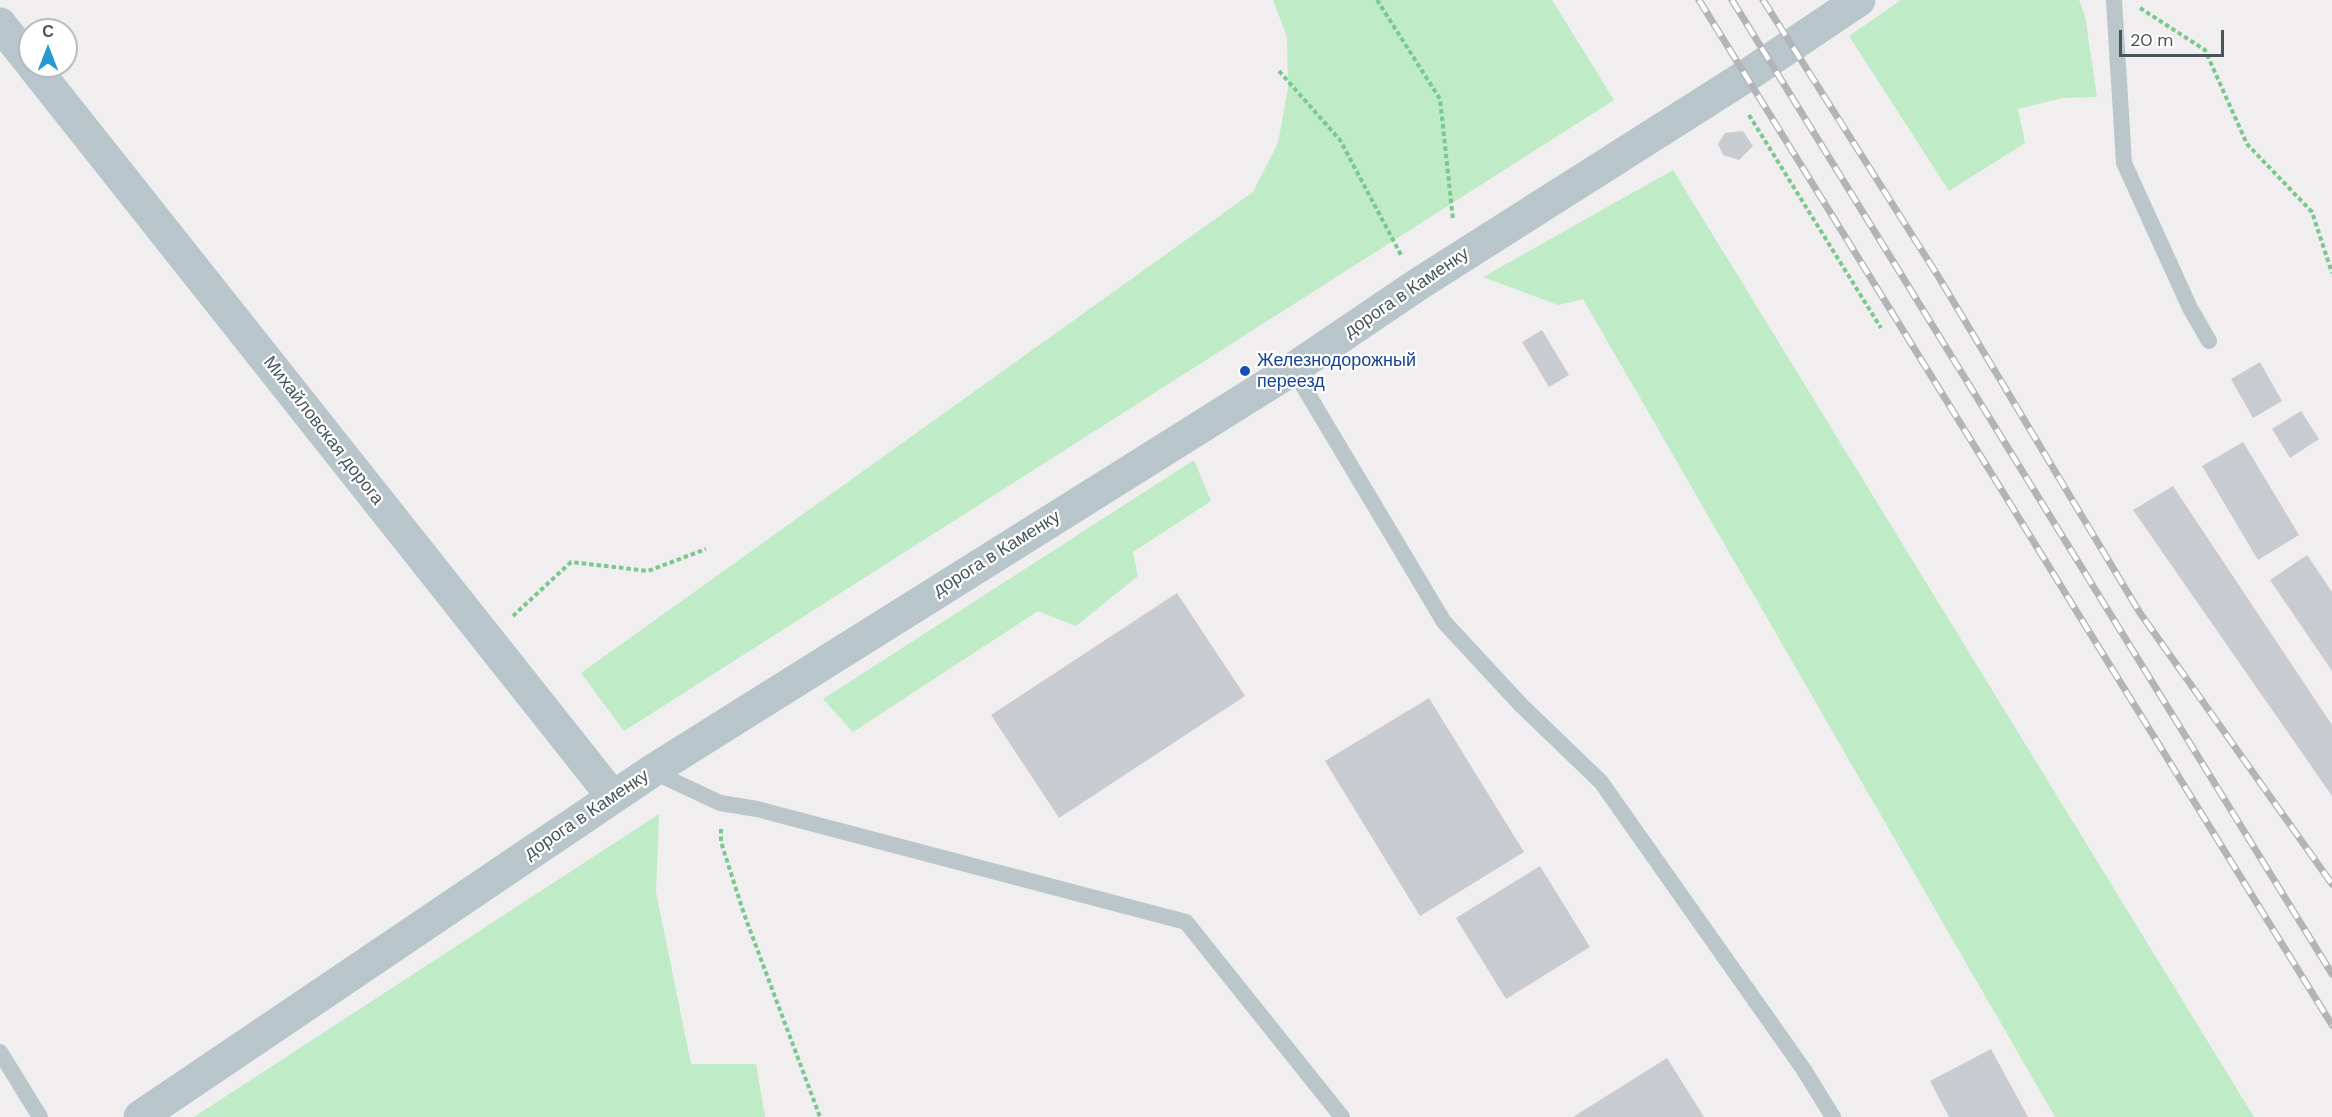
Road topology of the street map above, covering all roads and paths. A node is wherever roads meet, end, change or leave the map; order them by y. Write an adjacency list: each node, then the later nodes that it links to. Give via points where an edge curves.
1 (1377, 0): 10 (path, via 1440,99)
2 (1860, 0): 10 (street, дорога в Каменку)
3 (2114, 0): 14 (lane, via 2124,163 2183,310)
4 (2138, 6): 11 (path, via 2205,50 2247,144 2312,212)
5 (0, 24): 6 (street)
6 (18, 47)
7 (1279, 71): 12 (path, via 1340,140)
8 (43, 78): 17 (street, Михайловская дорога)
9 (1744, 105): 13 (path)
10 (1457, 259): 12 (street, дорога в Каменку)
11 (2332, 273)
12 (1417, 285): 15 (street, дорога в Каменку)
13 (1881, 328)
14 (2209, 341)
15 (1293, 369): 18 (street, дорога в Каменку); 26 (lane, via 1444,622 1521,705 1601,782)
16 (706, 549): 17 (path, via 648,571 571,562)
17 (489, 640): 19 (street, Михайловская дорога)
18 (652, 771): 19 (street, дорога в Каменку); 20 (lane)
19 (614, 797): 23 (street, дорога в Каменку)
20 (720, 803): 24 (path, via 721,842 744,915); 25 (lane, via 757,809 1186,922)
21 (0, 1052): 22 (lane)
22 (40, 1117)
23 (140, 1117)
24 (820, 1117)
25 (1342, 1117)
26 (1833, 1117)

